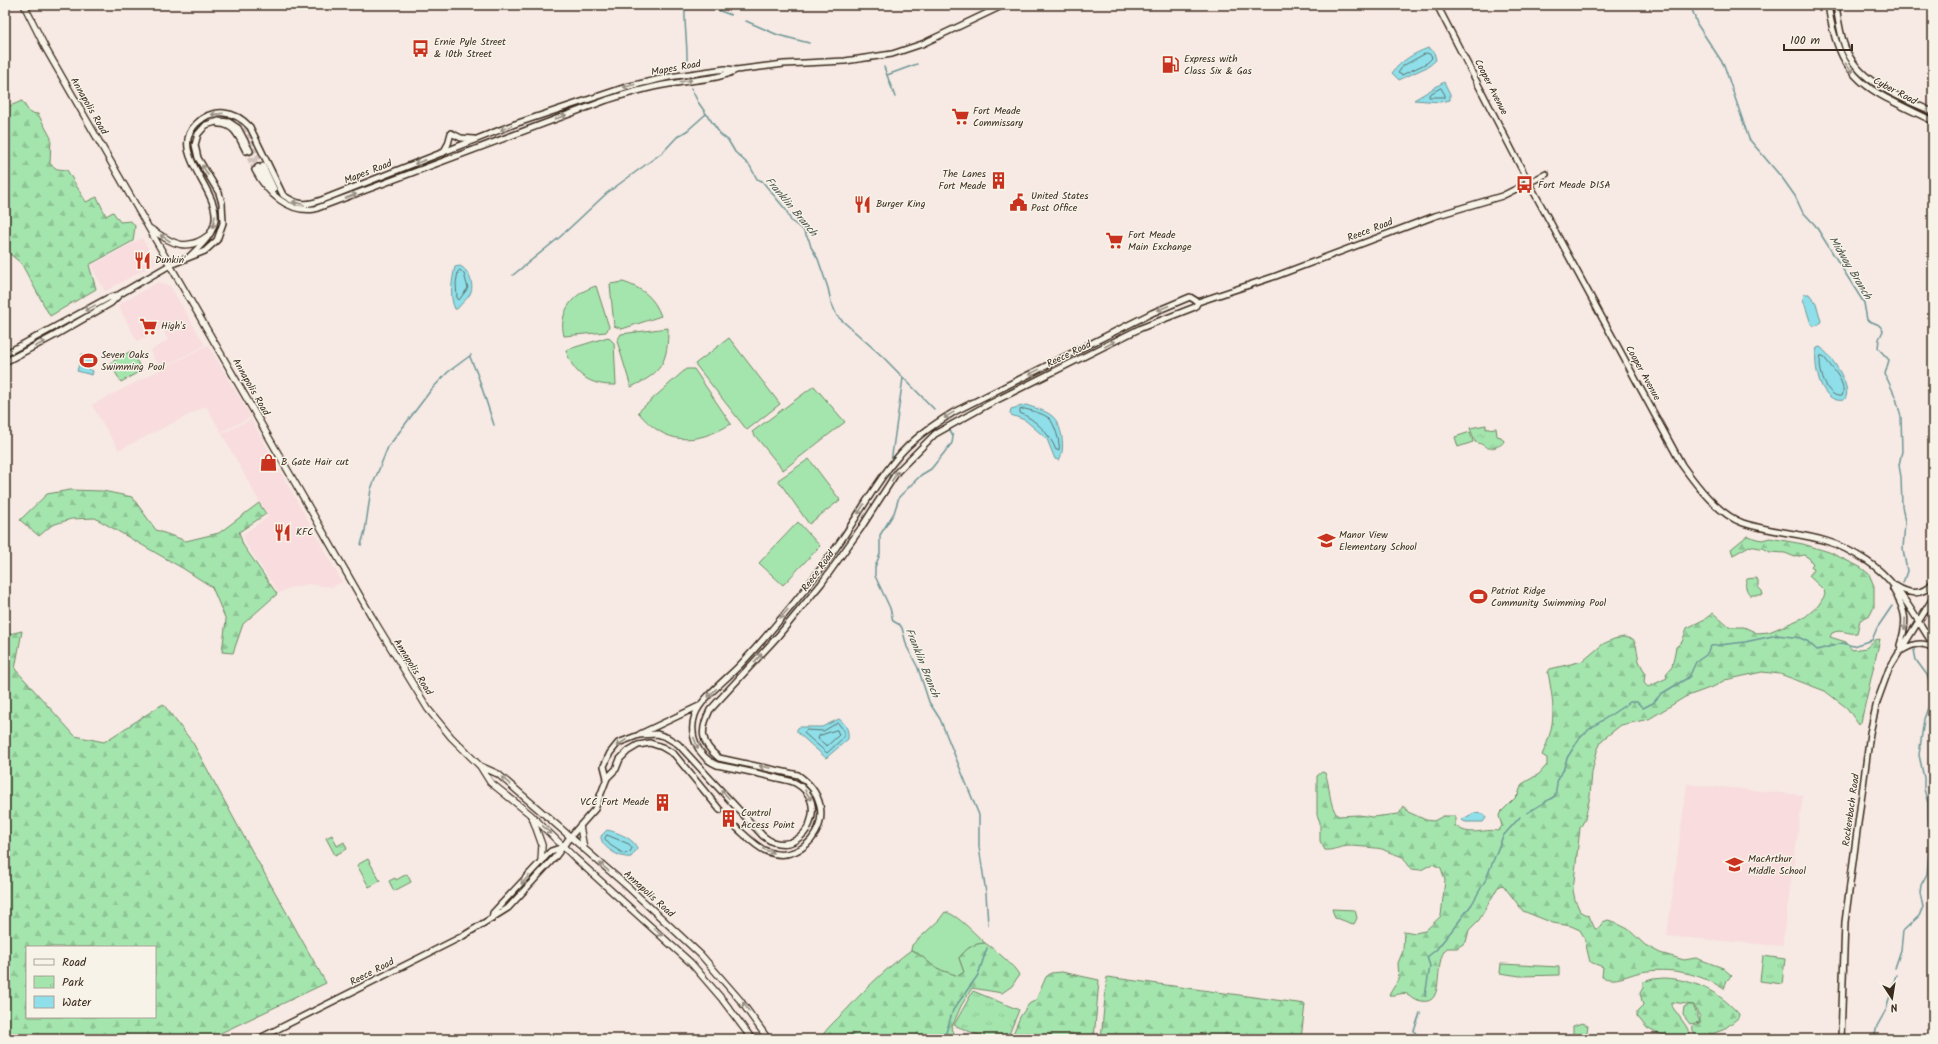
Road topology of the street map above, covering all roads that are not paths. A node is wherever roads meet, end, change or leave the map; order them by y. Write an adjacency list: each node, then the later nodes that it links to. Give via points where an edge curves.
1 (24, 5): 15 (main road, Annapolis Road, via 46,49)
2 (1004, 5): 6 (street, Mapes Road, via 922,44 892,54 863,59)
3 (1437, 5): 13 (street, Cooper Avenue)
4 (1828, 5): 8 (street, Cyber Road, one-way to 8, via 1839,52 1854,74 1877,93)
5 (1836, 5): 7 (street, Cyber Road, via 1846,49 1859,69 1880,86)
6 (736, 70): 9 (street, Mapes Road, one-way to 9, via 725,69 669,77 626,87); 14 (street, Mapes Road, one-way to 6, via 294,208 316,209 631,92 727,75)
7 (1933, 112)
8 (1933, 121)
9 (477, 139): 11 (street, Mapes Road); 11 (street, via 461,138 451,133)
10 (248, 151): 17 (street, Mapes Road, one-way to 10, via 205,251 212,245 217,240 223,223 219,193 198,158 195,145 198,134 210,123 231,126)
11 (442, 153): 16 (street, Mapes Road, one-way to 16, via 304,205 283,195 250,127 244,121 229,113 212,114 194,126 188,141 191,160 214,207 214,221)
12 (1546, 174): 13 (street, Reece Road)
13 (1529, 183): 20 (street, Reece Road, via 1502,196 1423,220 1276,276); 23 (street, Cooper Avenue, via 1682,466 1707,498 1742,523 1828,541 1868,562)
14 (277, 197): 14 (street, Mapes Road, via 265,188 258,168)
15 (148, 227): 16 (main road, one-way to 15, via 200,242 180,245); 18 (main road, Annapolis Road)
16 (209, 235): 17 (street, Mapes Road)
17 (189, 257): 18 (street, Mapes Road)
18 (170, 265): 19 (street, Mapes Road); 32 (main road, Annapolis Road, via 405,672 440,725)
19 (120, 294): 21 (street, one-way to 21, via 108,298); 22 (street, one-way to 19, via 111,303)
20 (1198, 302): 30 (street, Reece Road, one-way to 30, via 1190,297 1152,313 954,412 929,428 896,458 842,540 800,596 756,648); 37 (street, Reece Road, one-way to 20, via 756,845 777,854 796,851 818,830 822,811 815,790 808,782 798,775 782,770 719,758 706,745 704,723 710,710 778,636 821,584 897,472 935,434 950,425 1141,328 1194,307)
21 (5, 354)
22 (5, 362)
23 (1885, 576): 24 (street, via 1897,587 1913,594 1923,592); 26 (street, Cooper Avenue); 29 (street, one-way to 29, via 1905,614 1905,630)
24 (1933, 582)
25 (1933, 598): 26 (street, Rockenbach Road)
26 (1918, 621): 27 (street, Cooper Avenue); 29 (street, Rockenbach Road)
27 (1933, 644)
28 (1933, 648): 29 (street, via 1919,643)
29 (1898, 652): 46 (street, Rockenbach Road, via 1883,682 1867,755 1845,922)
30 (699, 706): 31 (street, Reece Road); 31 (street, Reece Road, one-way to 31, via 693,725 694,736 702,755 707,760 717,765 796,783 809,795 813,810 812,820 803,835 794,841 784,843 773,842 763,836 678,744 657,734)
31 (639, 735): 33 (street, Reece Road, one-way to 33, via 618,743 610,753 604,766)
32 (480, 766): 35 (main road, Annapolis Road, via 490,782); 38 (main road, Annapolis Road, one-way to 32, via 498,774)
33 (607, 778): 34 (street, Reece Road, via 616,769 620,758 638,745 662,746 674,754); 36 (street, Reece Road, via 595,809)
34 (720, 810)
35 (531, 815): 39 (main road, Annapolis Road, one-way to 39); 41 (main road, via 542,845)
36 (580, 826): 38 (street, Reece Road); 40 (main road)
37 (737, 828)
38 (570, 836): 39 (street, Reece Road); 40 (main road, Annapolis Road)
39 (564, 846): 41 (street, Reece Road, via 551,851); 42 (street, Reece Road, via 508,908); 44 (main road, Annapolis Road, one-way to 44, via 691,963)
40 (584, 849): 45 (main road, Annapolis Road, one-way to 40, via 740,1000 701,955)
41 (541, 862): 42 (street, Reece Road, one-way to 42, via 493,913)
42 (492, 919): 43 (street, Reece Road, via 456,940)
43 (258, 1039)
44 (752, 1039)
45 (768, 1039)
46 (1841, 1039)

